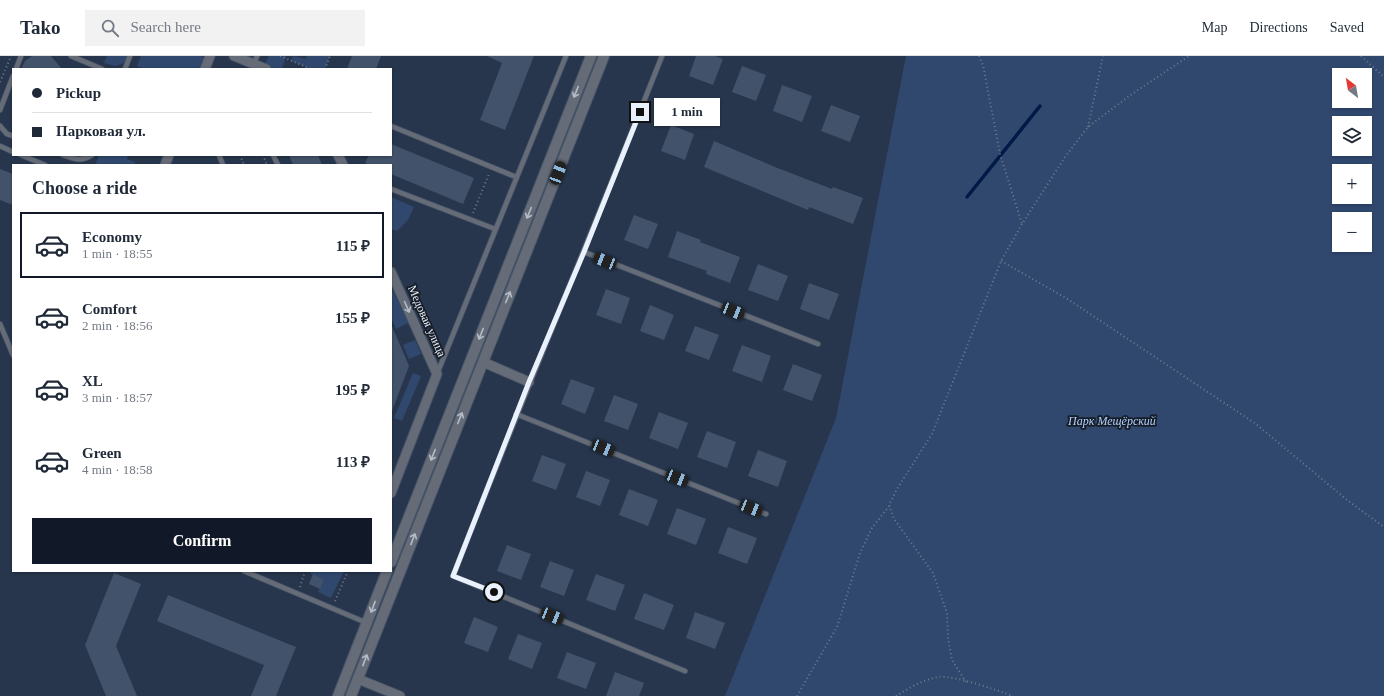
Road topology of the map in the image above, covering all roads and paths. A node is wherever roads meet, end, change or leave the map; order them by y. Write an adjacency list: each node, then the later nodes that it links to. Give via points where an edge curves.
1 (10, 56): 25 (path)
2 (20, 56): 18 (lane)
3 (71, 56): 19 (lane)
4 (130, 56): 20 (lane)
5 (210, 56): 21 (street)
6 (234, 56): 17 (street)
7 (280, 56): 23 (path)
8 (330, 56): 24 (path)
9 (566, 56): 41 (lane)
10 (591, 56): 60 (street, one-way to 60)
11 (604, 56): 52 (street, one-way to 11)
12 (662, 56): 46 (lane)
13 (979, 56): 44 (path, via 983,65 1000,154)
14 (1103, 56): 32 (path)
15 (1189, 56): 32 (path)
16 (1360, 56): 26 (path)
17 (256, 60): 22 (street)
18 (16, 68)
19 (100, 68)
20 (125, 68)
21 (205, 68)
22 (265, 68)
23 (309, 68)
24 (325, 68)
25 (1, 74): 28 (path)
26 (1384, 77)
27 (12, 79): 29 (lane)
28 (0, 82)
29 (0, 110)
30 (0, 126): 33 (lane)
31 (392, 126): 41 (lane)
32 (1088, 127): 44 (path, via 1065,157)
33 (12, 136)
34 (0, 146): 35 (lane)
35 (12, 152)
36 (22, 156): 39 (lane)
37 (66, 156): 38 (lane, via 77,160)
38 (90, 156)
39 (42, 164)
40 (489, 174): 43 (path, via 472,215)
41 (516, 177): 45 (lane)
42 (392, 189): 45 (lane)
43 (477, 217)
44 (1022, 224): 47 (path)
45 (495, 229): 53 (lane)
46 (584, 252): 50 (lane); 54 (lane)
47 (1001, 261): 57 (path, via 932,434 896,489); 59 (path, via 1066,298 1256,424 1347,500)
48 (392, 274): 53 (street, Медовая улица, one-way to 53)
49 (0, 324): 51 (lane)
50 (818, 344)
51 (12, 353)
52 (483, 362): 54 (street); 69 (street, one-way to 52)
53 (437, 374): 56 (street, Медовая улица)
54 (529, 382): 55 (lane)
55 (516, 414): 58 (lane); 68 (lane, via 453,576)
56 (392, 490)
57 (889, 506): 70 (path, via 894,519 933,574 947,613 952,660); 74 (path, via 872,528 860,553 837,628)
58 (766, 514)
59 (1384, 527)
60 (392, 559)
61 (246, 572): 67 (lane)
62 (305, 572): 65 (path, via 299,588)
63 (348, 572): 66 (path)
64 (388, 572): 67 (street, one-way to 67)
65 (306, 591)
66 (334, 602)
67 (367, 623): 71 (street)
68 (685, 670)
69 (358, 679): 72 (street); 73 (street)
70 (966, 682): 75 (path, via 939,677 915,684); 76 (path)
71 (338, 696)
72 (351, 696)
73 (400, 696)
74 (797, 696)
75 (896, 696)
76 (1013, 696)

